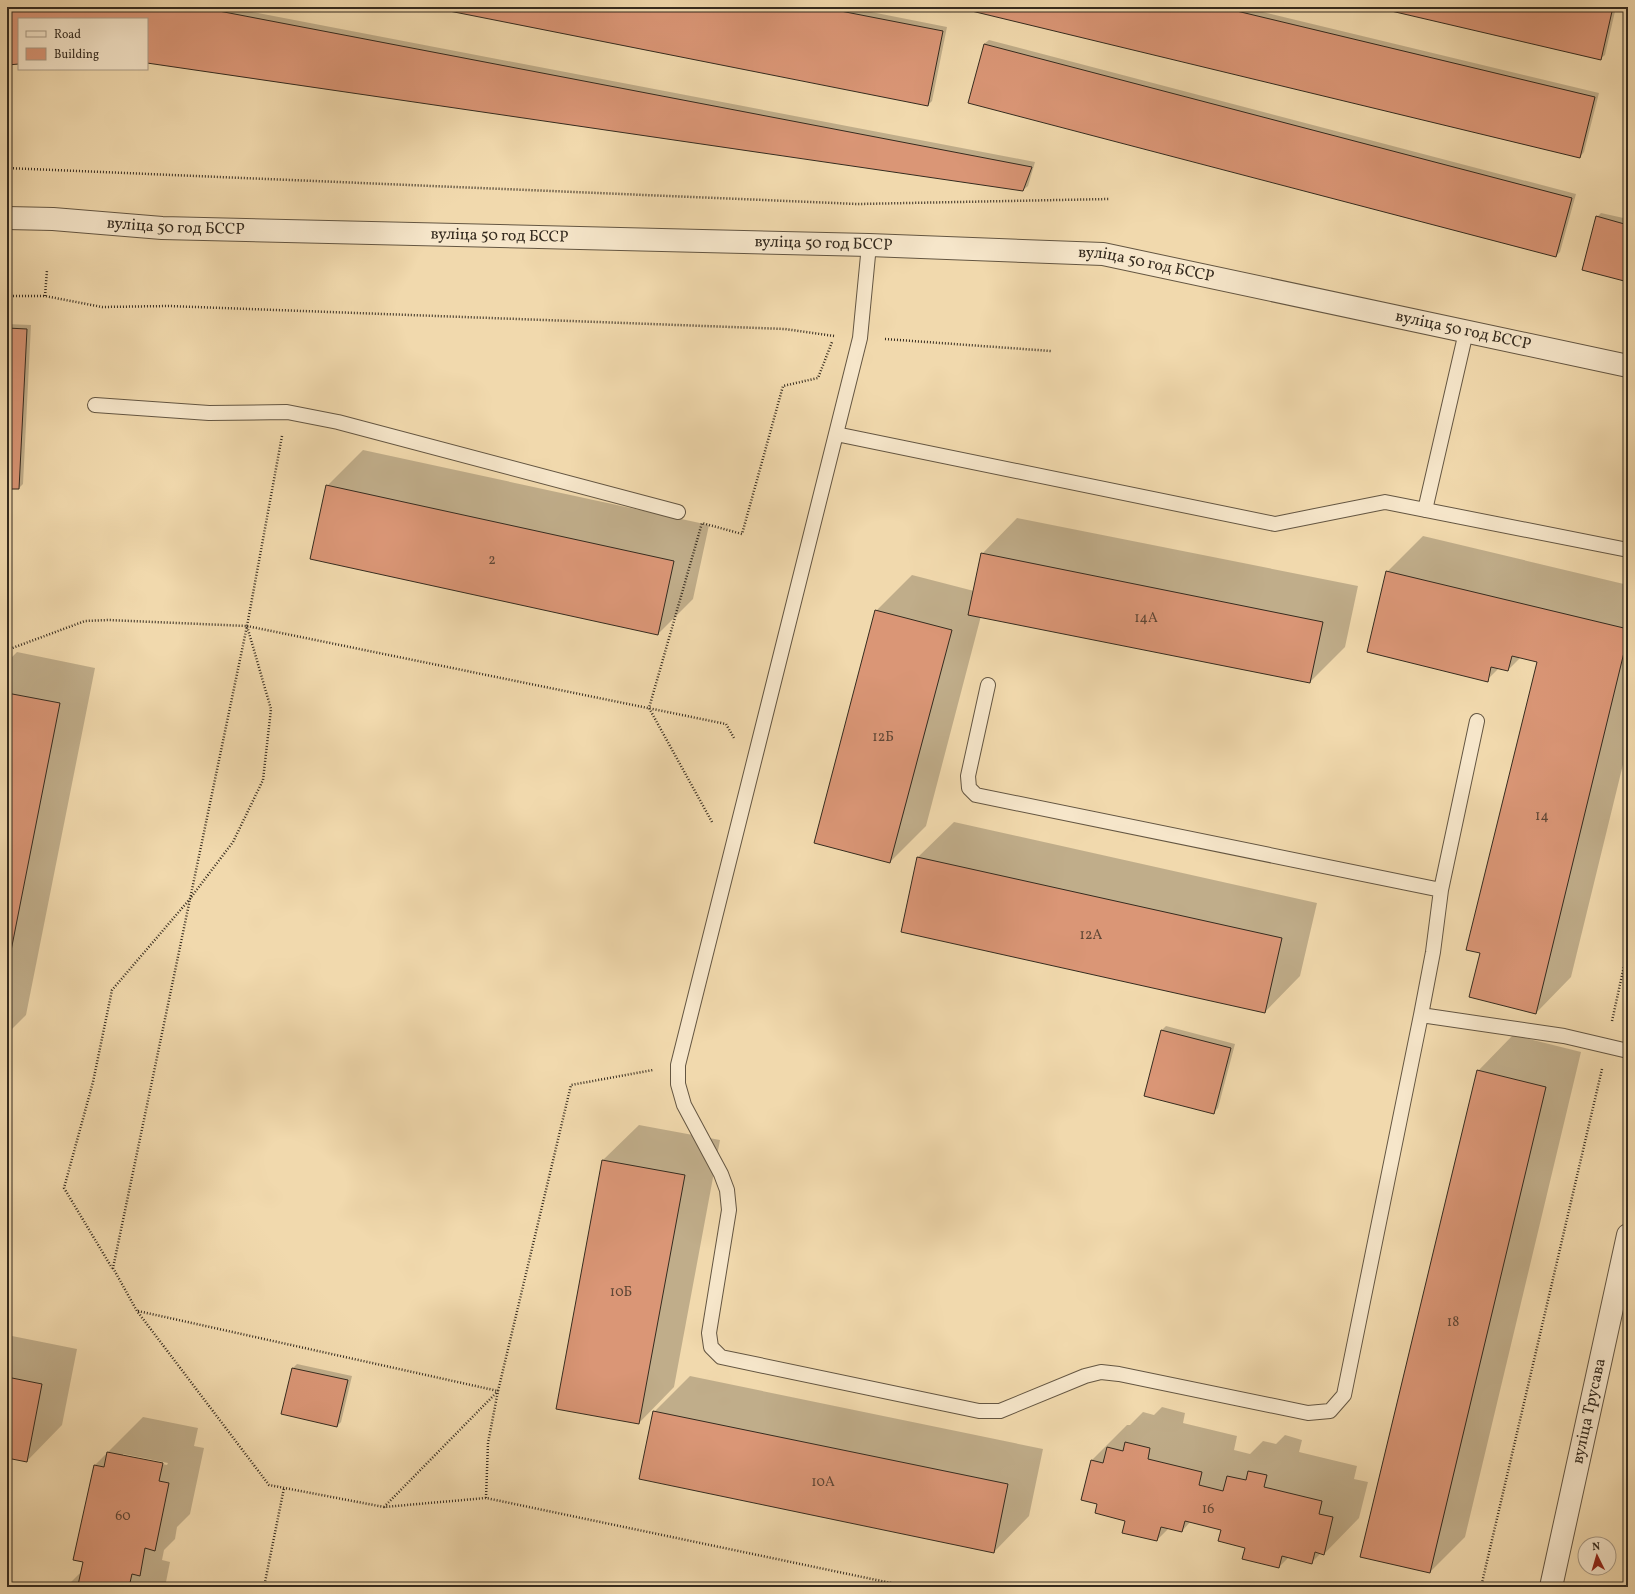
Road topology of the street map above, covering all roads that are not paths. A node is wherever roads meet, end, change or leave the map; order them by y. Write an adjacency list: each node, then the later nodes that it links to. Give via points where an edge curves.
1 (7, 218): 2 (street, вуліца 50 год БССР, via 162,228)
2 (869, 244): 3 (street, вуліца 50 год БССР, via 1103,254); 6 (lane, via 860,338)
3 (1466, 332): 4 (street, вуліца 50 год БССР); 7 (lane)
4 (1628, 366)
5 (95, 405): 8 (lane, via 209,413 287,412 338,422)
6 (836, 434): 7 (lane, via 1275,524 1385,502); 13 (lane, via 678,1065 678,1084 684,1105 727,1190 729,1210 709,1334 711,1347 721,1357 979,1411 1000,1411 1085,1376 1101,1372 1308,1413 1330,1411 1344,1395)
7 (1425, 510): 9 (lane)
8 (678, 512)
9 (1628, 550)
10 (988, 685): 12 (lane, via 968,776 969,788 976,795)
11 (1477, 721): 12 (lane)
12 (1441, 890): 13 (lane)
13 (1421, 1015): 14 (lane, via 1564,1036)
14 (1628, 1051)
15 (1628, 1235): 16 (street, вуліца Трусава)
16 (1551, 1587)

